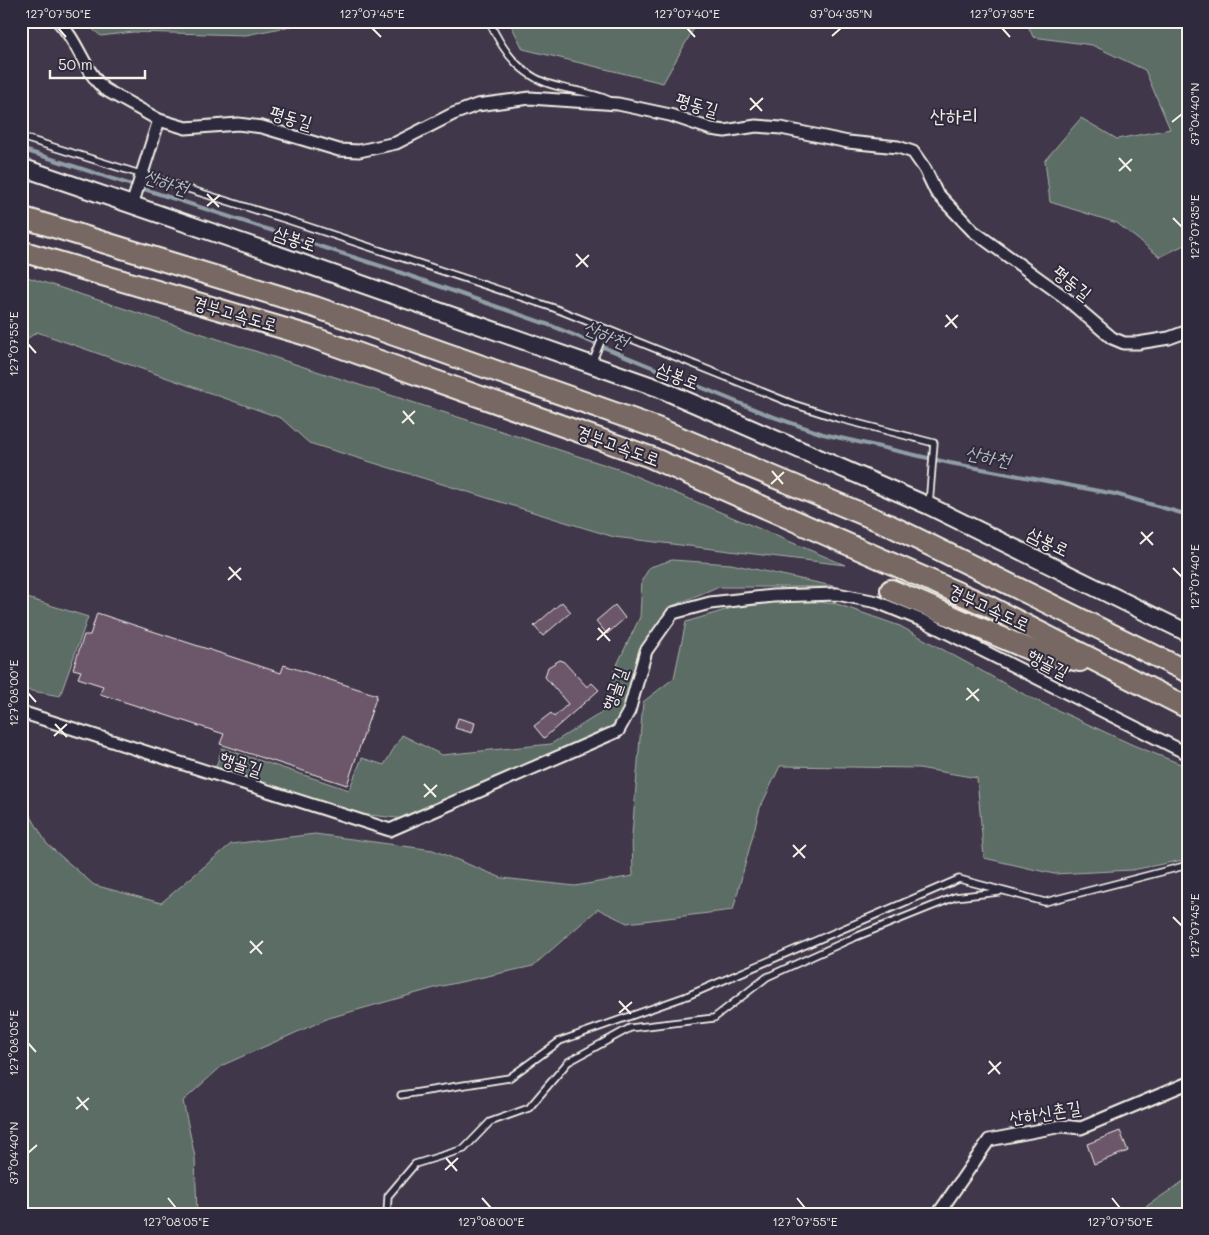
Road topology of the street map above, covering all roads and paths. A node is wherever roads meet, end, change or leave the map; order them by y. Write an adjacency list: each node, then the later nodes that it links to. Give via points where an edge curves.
1 (58, 21): 4 (street, via 104,89)
2 (489, 21): 3 (lane, via 513,62 529,74 558,87 603,97)
3 (618, 104): 4 (street, 평동길, via 530,98 492,102 453,114 396,143 359,151 339,150 262,127 238,124 186,128); 12 (street, 평동길, via 670,115 711,129 781,128 913,152 936,192 972,231 1063,296 1112,338 1124,344 1138,343 1169,338)
4 (160, 120): 7 (street)
5 (21, 137): 7 (lane)
6 (21, 167): 8 (main road, 삼봉로)
7 (141, 177): 8 (street); 11 (lane, via 437,268)
8 (132, 205): 13 (main road, 삼봉로)
9 (21, 217): 18 (highway, 경부고속도로, via 315,307 658,428 889,525)
10 (21, 251): 17 (highway, 경부고속도로, via 306,335 650,456 988,606)
11 (606, 329): 13 (lane); 14 (lane, via 793,404 934,443)
12 (1188, 330)
13 (594, 359): 14 (main road, 삼봉로)
14 (929, 506): 16 (main road, 삼봉로)
15 (891, 590): 17 (highway, via 1033,650)
16 (1188, 633)
17 (1112, 669): 19 (highway, 경부고속도로)
18 (1188, 672)
19 (1188, 708)
20 (21, 712): 21 (street, 행골길, via 390,830 618,731 629,711 646,651 673,614 710,603 773,596 837,594 877,602 928,624)
21 (1188, 754)
22 (1188, 865): 23 (lane, via 1045,902)
23 (1003, 891): 25 (lane, via 959,879 687,996 560,1041 509,1078); 27 (lane, via 954,897 853,938 767,977 714,1018 630,1028 568,1062 529,1108 490,1122 464,1149 415,1164 388,1196)
24 (1188, 1083): 26 (street, 산하신촌길, via 1081,1128 1062,1126 989,1140)
25 (401, 1095)
26 (945, 1203): 28 (street, 산하신촌길); 29 (lane)
27 (388, 1214)
28 (938, 1214)
29 (951, 1214)

